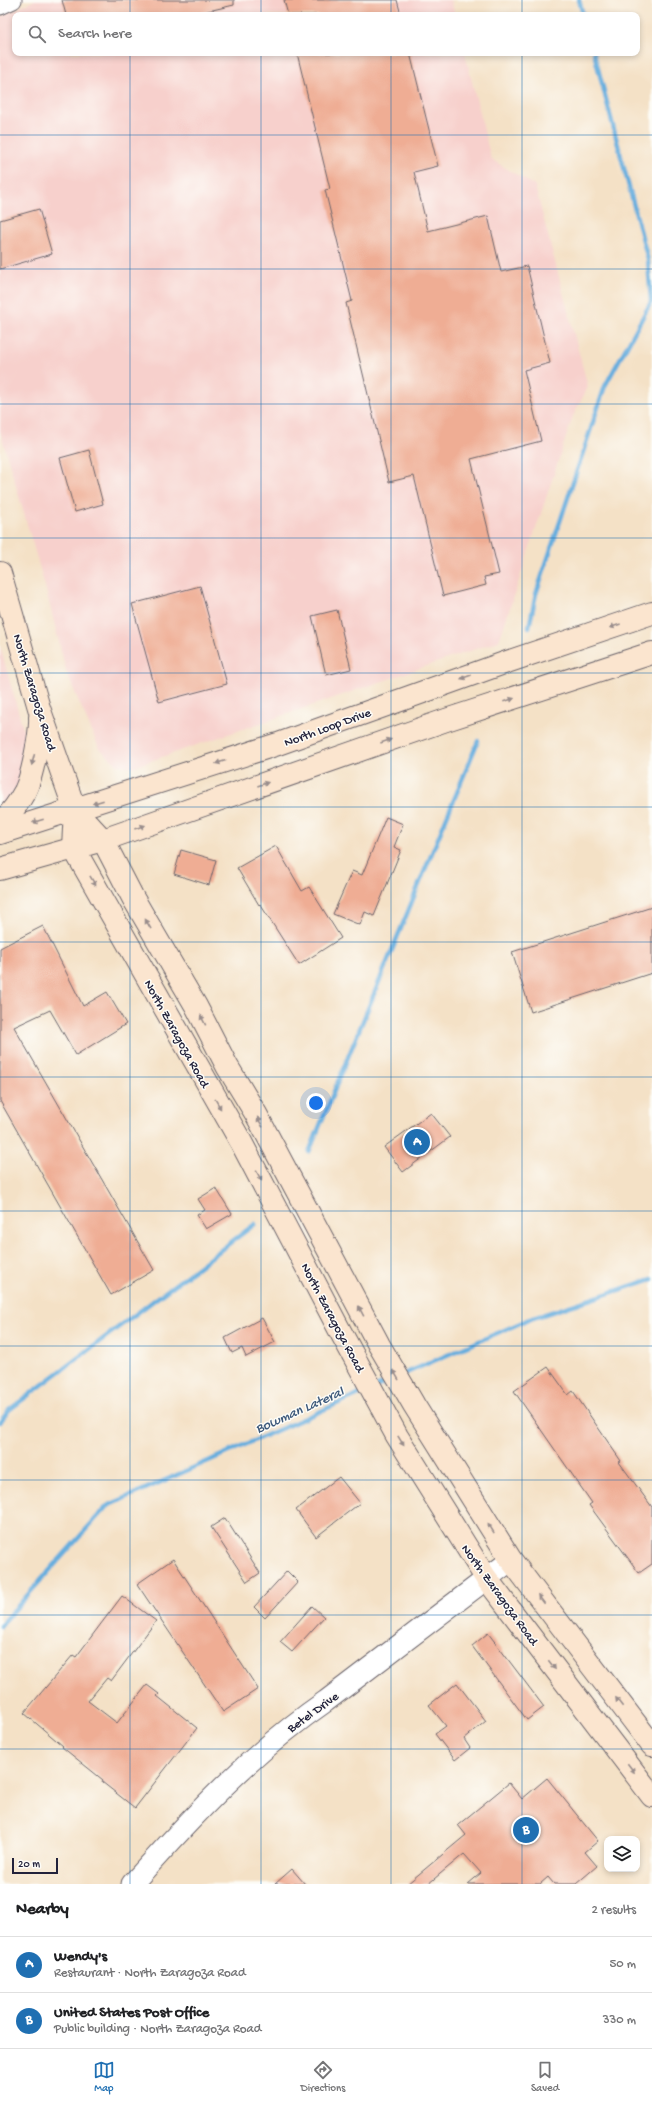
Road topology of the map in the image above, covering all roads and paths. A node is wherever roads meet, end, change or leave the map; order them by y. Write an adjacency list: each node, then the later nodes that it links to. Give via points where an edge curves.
1 (13, 0): 2 (street)
2 (0, 6)
3 (0, 573): 7 (main road, North Zaragoza Road)
4 (652, 613): 6 (main road, North Loop Drive, one-way to 6)
5 (652, 653): 8 (main road, one-way to 5)
6 (436, 688): 8 (main road); 9 (main road, North Loop Drive, one-way to 9, via 278,744)
7 (39, 708): 9 (main road, North Zaragoza Road); 10 (main road, one-way to 10, via 40,724 25,790 11,814)
8 (446, 720): 12 (main road, one-way to 8)
9 (75, 810): 11 (main road, North Loop Drive, one-way to 11); 12 (main road, North Zaragoza Road); 13 (main road, North Zaragoza Road)
10 (0, 823)
11 (0, 833)
12 (104, 840): 13 (main road); 16 (main road, North Zaragoza Road, one-way to 12, via 256,1114 133,898)
13 (73, 847): 14 (main road); 15 (main road, North Zaragoza Road, one-way to 15)
14 (0, 869)
15 (241, 1142): 16 (main road, via 257,1146 269,1158 334,1279); 18 (main road, North Zaragoza Road, one-way to 18, via 397,1436)
16 (351, 1292): 17 (main road, North Zaragoza Road, one-way to 16, via 414,1405)
17 (511, 1560): 18 (street, Betel Drive); 19 (main road, North Zaragoza Road, one-way to 17)
18 (486, 1578): 20 (main road, North Zaragoza Road, one-way to 20); 21 (street, Betel Drive, via 255,1756 180,1830)
19 (652, 1745)
20 (652, 1796)
21 (132, 1884)

